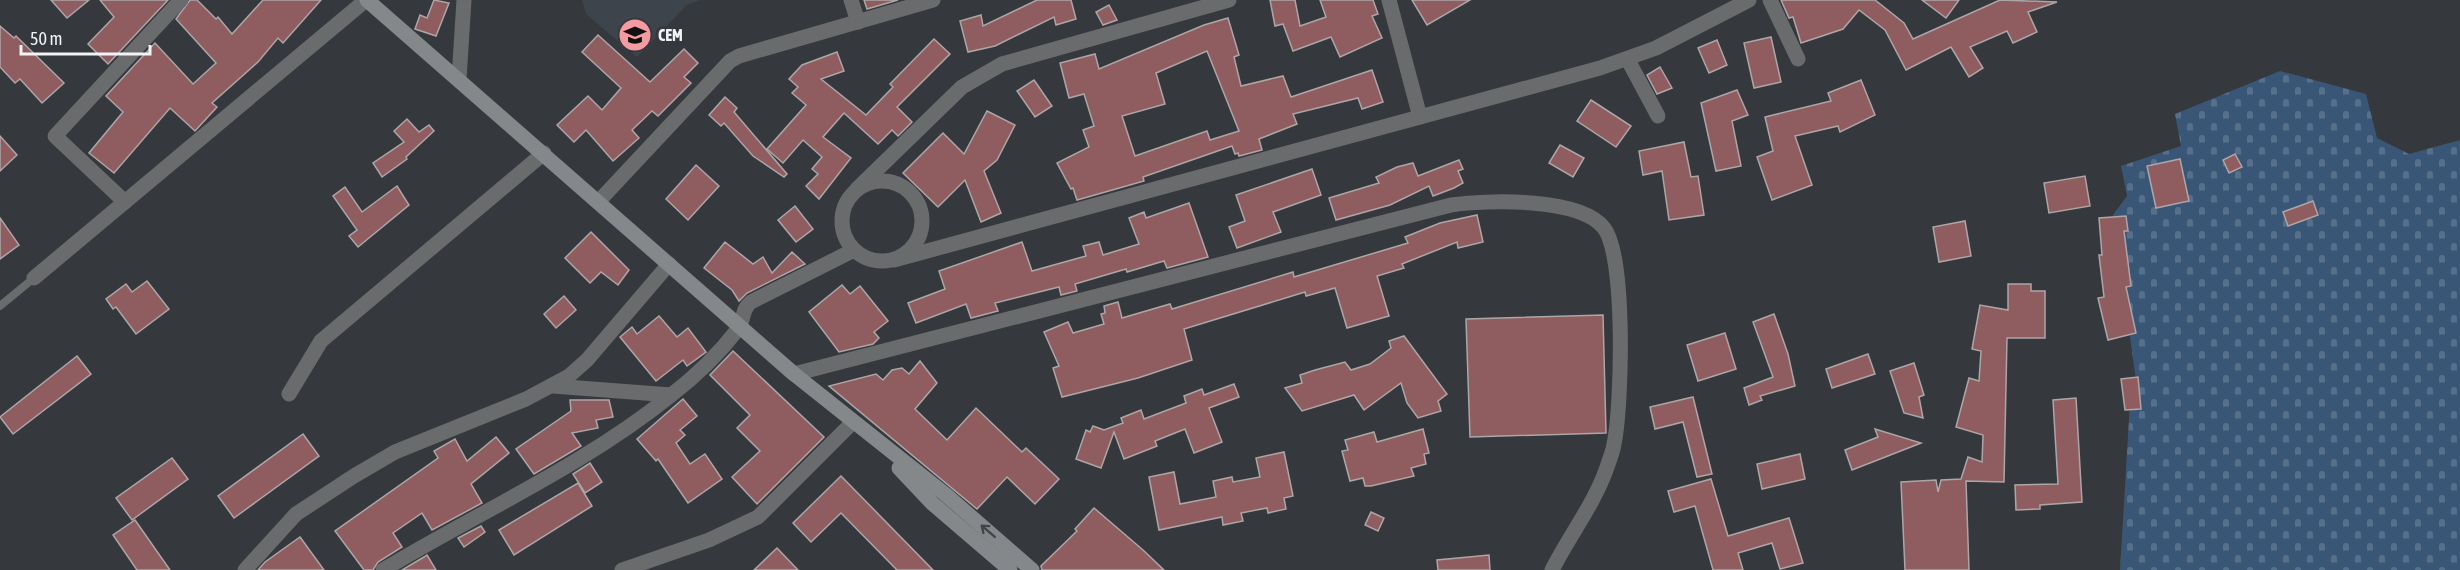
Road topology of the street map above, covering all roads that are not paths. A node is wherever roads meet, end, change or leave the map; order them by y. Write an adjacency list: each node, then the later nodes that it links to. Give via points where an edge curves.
1 (181, 0): 19 (street, via 55,136)
2 (366, 0): 13 (main road); 19 (street)
3 (464, 0): 13 (street)
4 (851, 0): 10 (street)
5 (933, 0): 10 (street)
6 (1229, 0): 17 (street, via 1002,64 980,75 962,87)
7 (1389, 0): 15 (street)
8 (1749, 0): 12 (street)
9 (1770, 0): 11 (street)
10 (858, 22): 18 (street, via 730,61)
11 (1798, 59)
12 (1628, 60): 14 (street); 15 (street)
13 (459, 79): 16 (main road)
14 (1658, 116)
15 (1420, 117): 21 (street)
16 (544, 153): 18 (main road); 28 (street, via 321,341)
17 (857, 189): 20 (street, via 842,213 843,233); 21 (street, via 872,181 886,180 911,192 919,203 921,231 915,244)
18 (598, 201): 22 (main road)
19 (125, 202): 23 (street)
20 (854, 250): 21 (street, via 866,258); 25 (street, via 751,302 744,308)
21 (894, 260)
22 (669, 264): 25 (main road); 27 (street, via 587,360)
23 (34, 278): 24 (lane)
24 (0, 306)
25 (740, 326): 26 (main road); 29 (street, via 709,363)
26 (794, 374): 30 (main road); 36 (street, via 1451,206 1508,200 1564,208 1591,217 1604,227 1611,242 1618,271 1618,414 1605,472)
27 (553, 386): 29 (street); 31 (street, via 395,452 354,476 296,514)
28 (289, 394)
29 (671, 395): 32 (street, via 598,450)
30 (859, 426): 33 (street, via 758,517 709,540); 34 (main road, via 932,503); 35 (main road, one-way to 30)
31 (245, 570)
32 (383, 570)
33 (622, 570)
34 (1010, 570)
35 (1032, 570)
36 (1552, 570)

